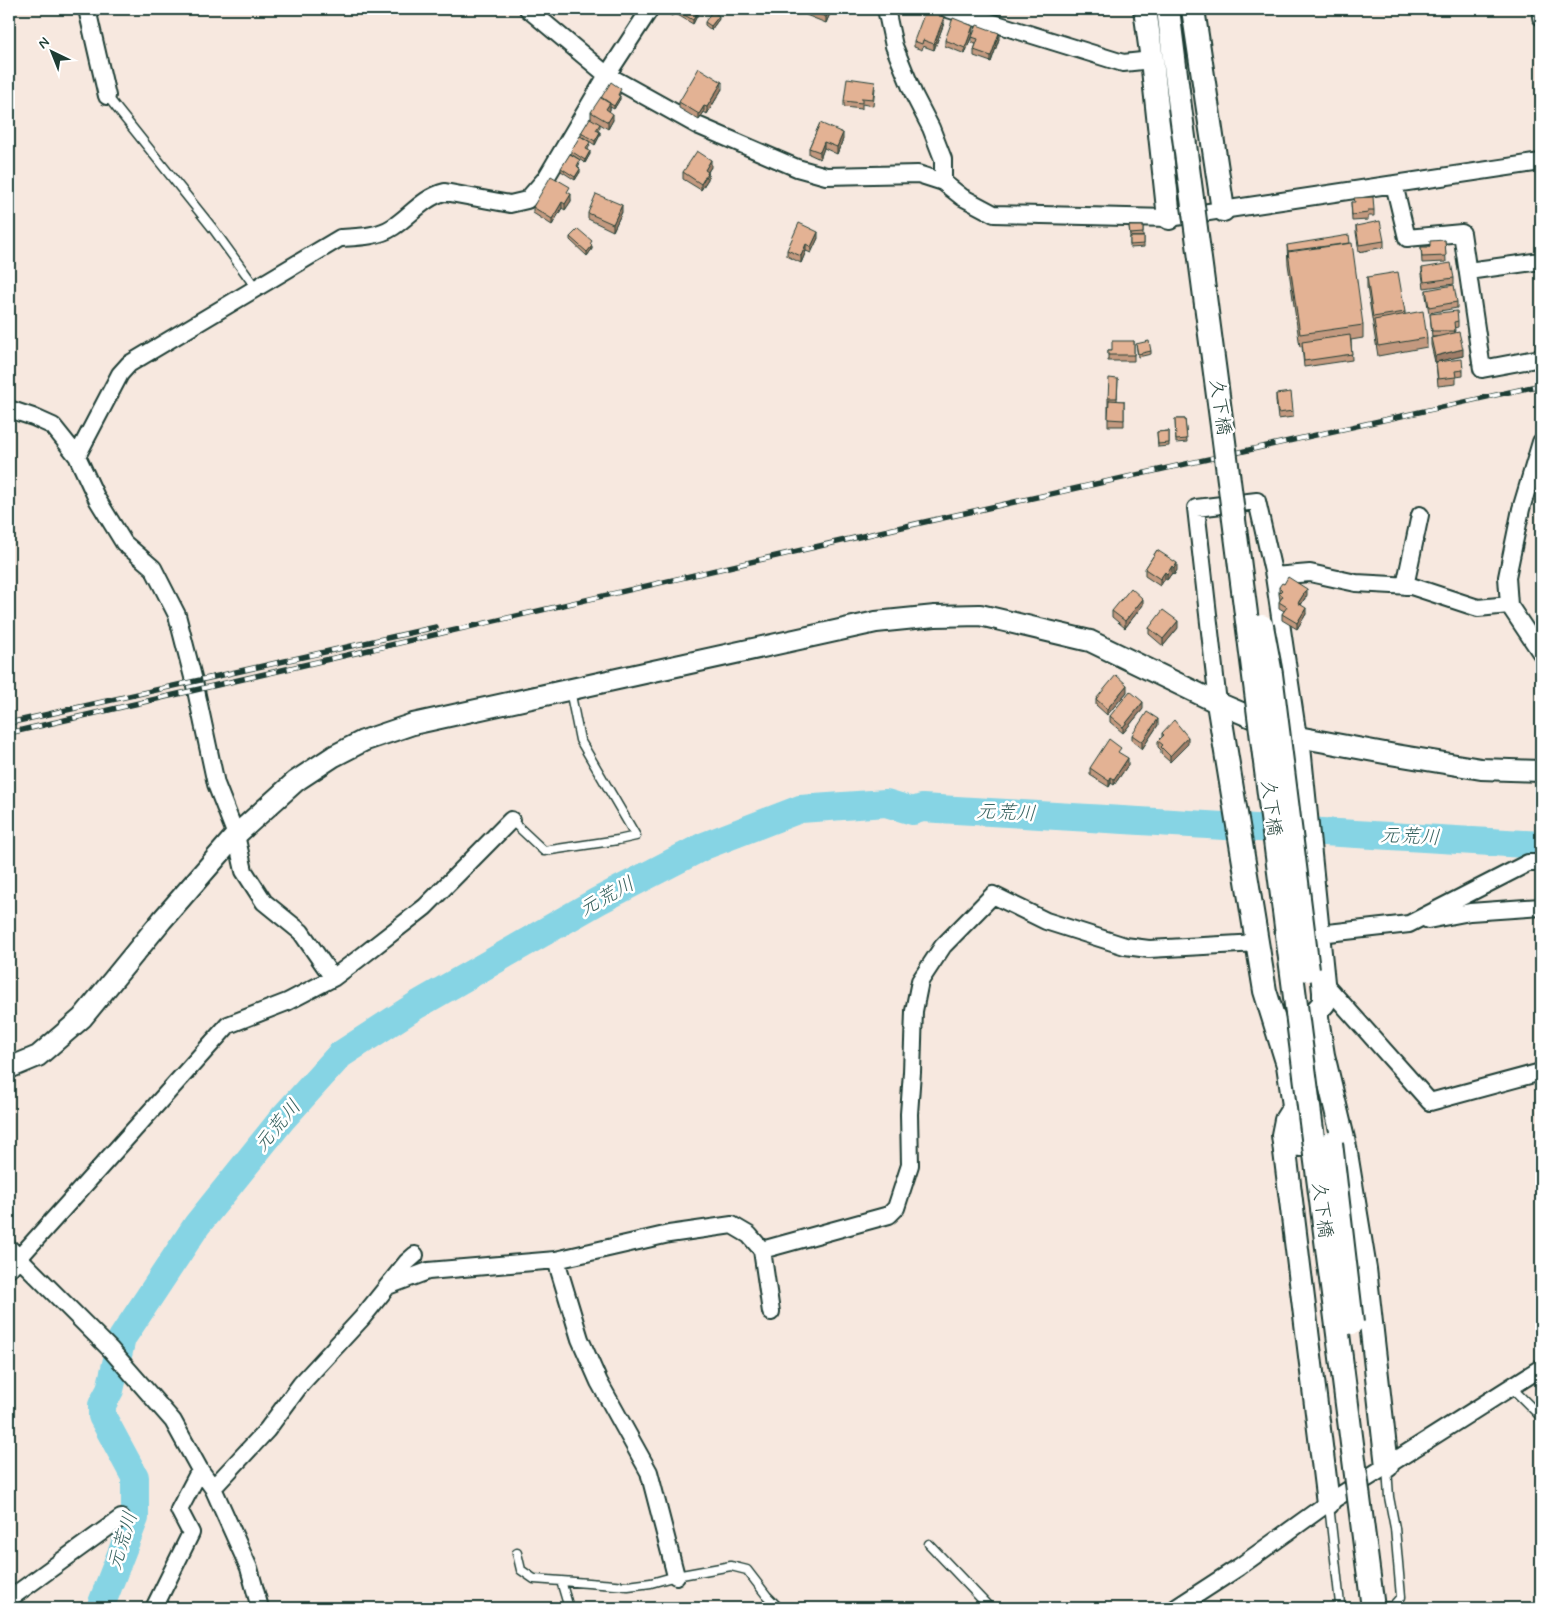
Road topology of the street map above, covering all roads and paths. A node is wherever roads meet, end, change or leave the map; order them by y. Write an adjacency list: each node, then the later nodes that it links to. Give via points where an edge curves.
1 (87, 9): 13 (street)
2 (528, 9): 12 (street)
3 (650, 9): 12 (street)
4 (886, 9): 15 (street, via 894,46 943,159)
5 (948, 9): 11 (street, via 1123,63)
6 (1145, 9): 11 (main road)
7 (1168, 9): 24 (main road, 久下橋, bridge)
8 (1192, 9): 17 (main road)
9 (1541, 9): 10 (street)
10 (1541, 17)
11 (1152, 60): 18 (main road)
12 (607, 75): 15 (street, via 697,125 797,168 826,176 918,174); 21 (street, via 546,178 527,200 510,204 457,193 434,194 392,228 365,237 340,238)
13 (107, 96): 21 (lane)
14 (1541, 162): 16 (street)
15 (943, 182): 18 (street, via 962,197 994,214)
16 (1394, 184): 17 (street); 20 (street, via 1408,238 1462,233)
17 (1223, 210): 18 (street)
18 (1169, 218)
19 (1541, 261): 20 (street)
20 (1468, 271): 22 (street, via 1482,369)
21 (256, 288): 26 (street, via 129,364 120,374)
22 (1541, 358)
23 (9, 409): 26 (street, via 53,426)
24 (1222, 426): 43 (main road, bridge, via 1271,674); 45 (main road, bridge, via 1236,645 1277,973); 77 (main road, 久下橋, bridge)
25 (1541, 442): 30 (street, via 1521,509 1507,577)
26 (77, 456): 37 (street, via 97,499 124,543 153,568 177,615 216,784)
27 (1420, 515): 29 (street)
28 (1274, 576): 29 (street, via 1310,573 1356,583); 33 (street, via 1257,501 1196,508); 34 (street)
29 (1406, 586): 30 (street, via 1478,608)
30 (1509, 606): 31 (street)
31 (1541, 653)
32 (570, 690): 33 (street, via 876,622 980,615 1090,641); 36 (lane, via 580,740 636,836 544,851); 37 (street, via 413,724 363,741 296,782)
33 (1218, 703): 34 (street); 42 (main road)
34 (1298, 737): 35 (street, via 1481,768); 41 (main road)
35 (1541, 771)
36 (511, 820): 44 (street, via 425,907)
37 (236, 836): 44 (street, via 244,871 264,902 300,932); 46 (street, via 82,1018 38,1056)
38 (1541, 863): 40 (street, via 1528,863)
39 (1541, 907): 40 (street, via 1470,912)
40 (1409, 924): 41 (street)
41 (1318, 934): 43 (main road)
42 (1258, 943): 45 (main road, via 1265,991); 50 (street, via 1149,949 1125,946 1046,921 993,894 943,946 920,981 914,1012 910,1165 896,1208 889,1215)
43 (1316, 976): 47 (street, via 1430,1102); 48 (main road, via 1316,1012)
44 (333, 978): 52 (street, via 287,1002 228,1025)
45 (1280, 1035): 49 (main road)
46 (9, 1068)
47 (1541, 1072)
48 (1329, 1082): 59 (main road, via 1345,1147 1365,1269); 78 (main road, bridge, via 1331,1143 1378,1536)
49 (1295, 1105): 62 (main road, via 1286,1120 1283,1135); 76 (main road, via 1338,1458)
50 (762, 1250): 53 (street, via 749,1235 732,1225 669,1234); 55 (street)
51 (415, 1255): 54 (street)
52 (12, 1258): 60 (street, via 111,1350 173,1421)
53 (556, 1260): 54 (street, via 428,1271); 66 (street, via 580,1339 599,1382 649,1472)
54 (388, 1286): 61 (street, via 301,1384 267,1430)
55 (771, 1312)
56 (1541, 1368): 57 (street)
57 (1512, 1388): 58 (lane); 59 (street)
58 (1541, 1417)
59 (1387, 1466): 62 (street); 77 (lane, via 1401,1597 1393,1606)
60 (200, 1470): 61 (street); 69 (street, via 179,1510 191,1533)
61 (213, 1488): 70 (street, via 249,1568)
62 (1328, 1503): 74 (street); 75 (lane, via 1340,1604)
63 (121, 1518): 68 (street)
64 (929, 1544): 73 (lane)
65 (516, 1553): 67 (lane, via 521,1570 534,1579)
66 (676, 1576): 67 (lane, via 628,1586); 72 (lane, via 731,1566 747,1570)
67 (561, 1581): 71 (lane)
68 (9, 1599)
69 (154, 1608)
70 (260, 1608)
71 (570, 1608)
72 (779, 1608)
73 (990, 1608)
74 (1176, 1608)
75 (1344, 1608)
76 (1369, 1608)
77 (1375, 1608)
78 (1380, 1608)

